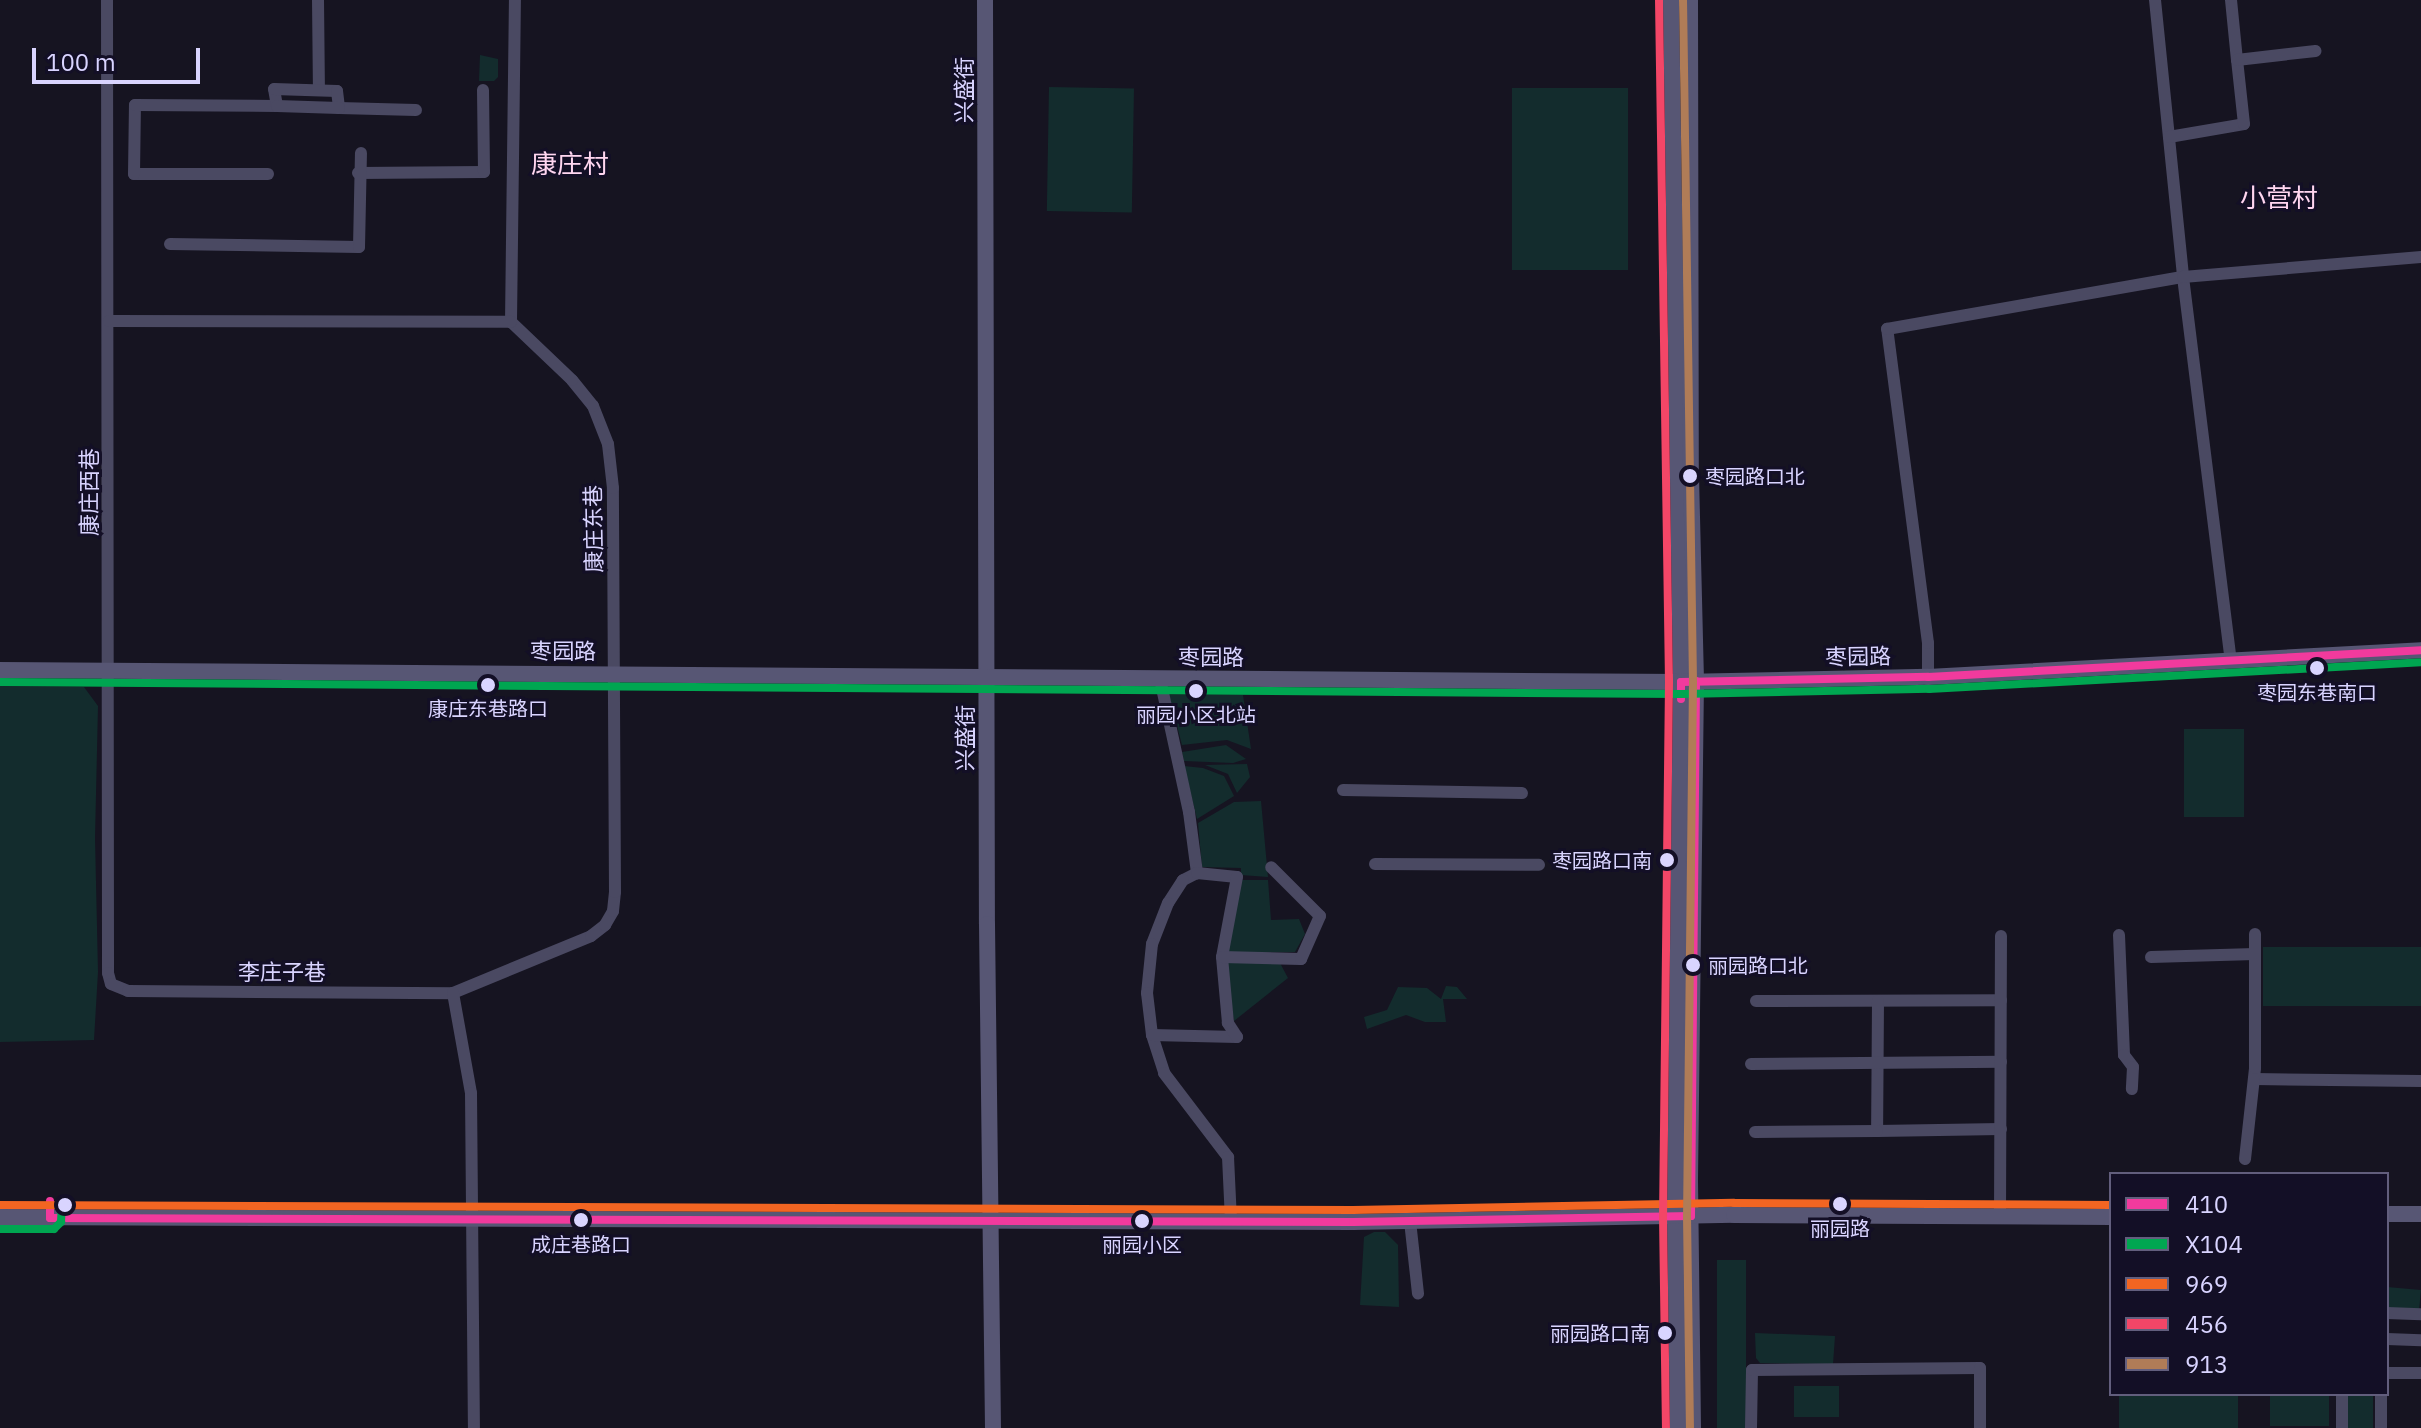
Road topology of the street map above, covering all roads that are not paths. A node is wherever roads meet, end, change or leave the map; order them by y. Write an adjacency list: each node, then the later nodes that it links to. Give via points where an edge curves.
1 (107, 0): 23 (street, 康庄西巷)
2 (318, 0): 11 (street)
3 (515, 0): 24 (street)
4 (985, 0): 30 (street, 兴盛街)
5 (1671, 0): 33 (street)
6 (1690, 0): 33 (street)
7 (2155, 0): 16 (street)
8 (2231, 0): 10 (street)
9 (2315, 51): 10 (street)
10 (2237, 60): 16 (street, via 2244,124)
11 (319, 90): 13 (street, via 274,89); 14 (street, via 337,91)
12 (483, 90): 18 (street, via 484,172)
13 (277, 106): 14 (street); 19 (street, via 135,105 134,174)
14 (339, 108): 15 (street)
15 (416, 110)
16 (2169, 137): 22 (street)
17 (361, 153): 18 (street)
18 (358, 173): 20 (street, via 359,247)
19 (268, 174)
20 (170, 244)
21 (2421, 257): 22 (street)
22 (2183, 277): 26 (street); 31 (street, via 1887,329)
23 (109, 321): 24 (street); 28 (street, 康庄西巷)
24 (511, 322): 29 (street, 康庄东巷, via 593,406 608,444)
25 (2421, 650): 26 (street, 枣园路)
26 (2231, 662): 31 (street, 枣园路)
27 (0, 670): 28 (street, 枣园路)
28 (110, 671): 29 (street, 枣园路); 46 (street, 康庄西巷)
29 (615, 673): 30 (street, 枣园路); 47 (street, 康庄东巷, via 613,911 591,936)
30 (987, 677): 32 (street, 枣园路); 69 (street, 兴盛街)
31 (1928, 677): 33 (street, 枣园路)
32 (1160, 679): 33 (street, 枣园路); 39 (street)
33 (1688, 682): 64 (street)
34 (1343, 790): 35 (street)
35 (1522, 793)
36 (1375, 864): 37 (street)
37 (1539, 865)
38 (1271, 867): 44 (street, via 1320,916 1301,959)
39 (1197, 873): 44 (street, via 1237,877); 51 (street, via 1183,880 1168,903 1152,944 1147,993)
40 (2255, 934): 43 (street)
41 (2119, 935): 57 (street, via 2124,1055 2133,1067)
42 (2001, 936): 48 (street)
43 (2255, 954): 45 (street); 55 (street)
44 (1222, 957): 51 (street, via 1228,1023 1237,1037)
45 (2151, 957)
46 (111, 984): 47 (street, 李庄子巷, via 128,991)
47 (453, 993): 68 (street, via 471,1093)
48 (2001, 1000): 50 (street); 52 (street)
49 (1756, 1001): 50 (street)
50 (1878, 1001): 54 (street)
51 (1152, 1035): 70 (street, via 1164,1073 1228,1157)
52 (2001, 1062): 54 (street); 58 (street)
53 (1751, 1064): 54 (street)
54 (1878, 1065): 59 (street)
55 (2254, 1079): 56 (street); 61 (street)
56 (2421, 1081)
57 (2132, 1089)
58 (2001, 1129): 59 (street); 66 (street)
59 (1877, 1131): 60 (street)
60 (1755, 1132)
61 (2245, 1159)
62 (2389, 1214): 63 (street)
63 (2421, 1214)
64 (1683, 1216): 66 (street); 71 (street); 83 (street); 84 (street)
65 (0, 1217): 68 (street)
66 (2000, 1217): 67 (street)
67 (2109, 1217)
68 (472, 1218): 69 (street); 81 (street)
69 (993, 1220): 70 (street); 82 (street, 兴盛街)
70 (1231, 1221): 71 (street)
71 (1410, 1221): 72 (street)
72 (1418, 1294)
73 (2389, 1313): 74 (street)
74 (2421, 1314)
75 (2389, 1339): 76 (street)
76 (2421, 1340)
77 (2389, 1373): 78 (street)
78 (2421, 1373)
79 (2342, 1396): 87 (street)
80 (2381, 1396): 88 (street)
81 (474, 1428)
82 (993, 1428)
83 (1678, 1428)
84 (1693, 1428)
85 (1751, 1428): 86 (street, via 1752,1370 1980,1368)
86 (1980, 1428)
87 (2342, 1428)
88 (2381, 1428)

